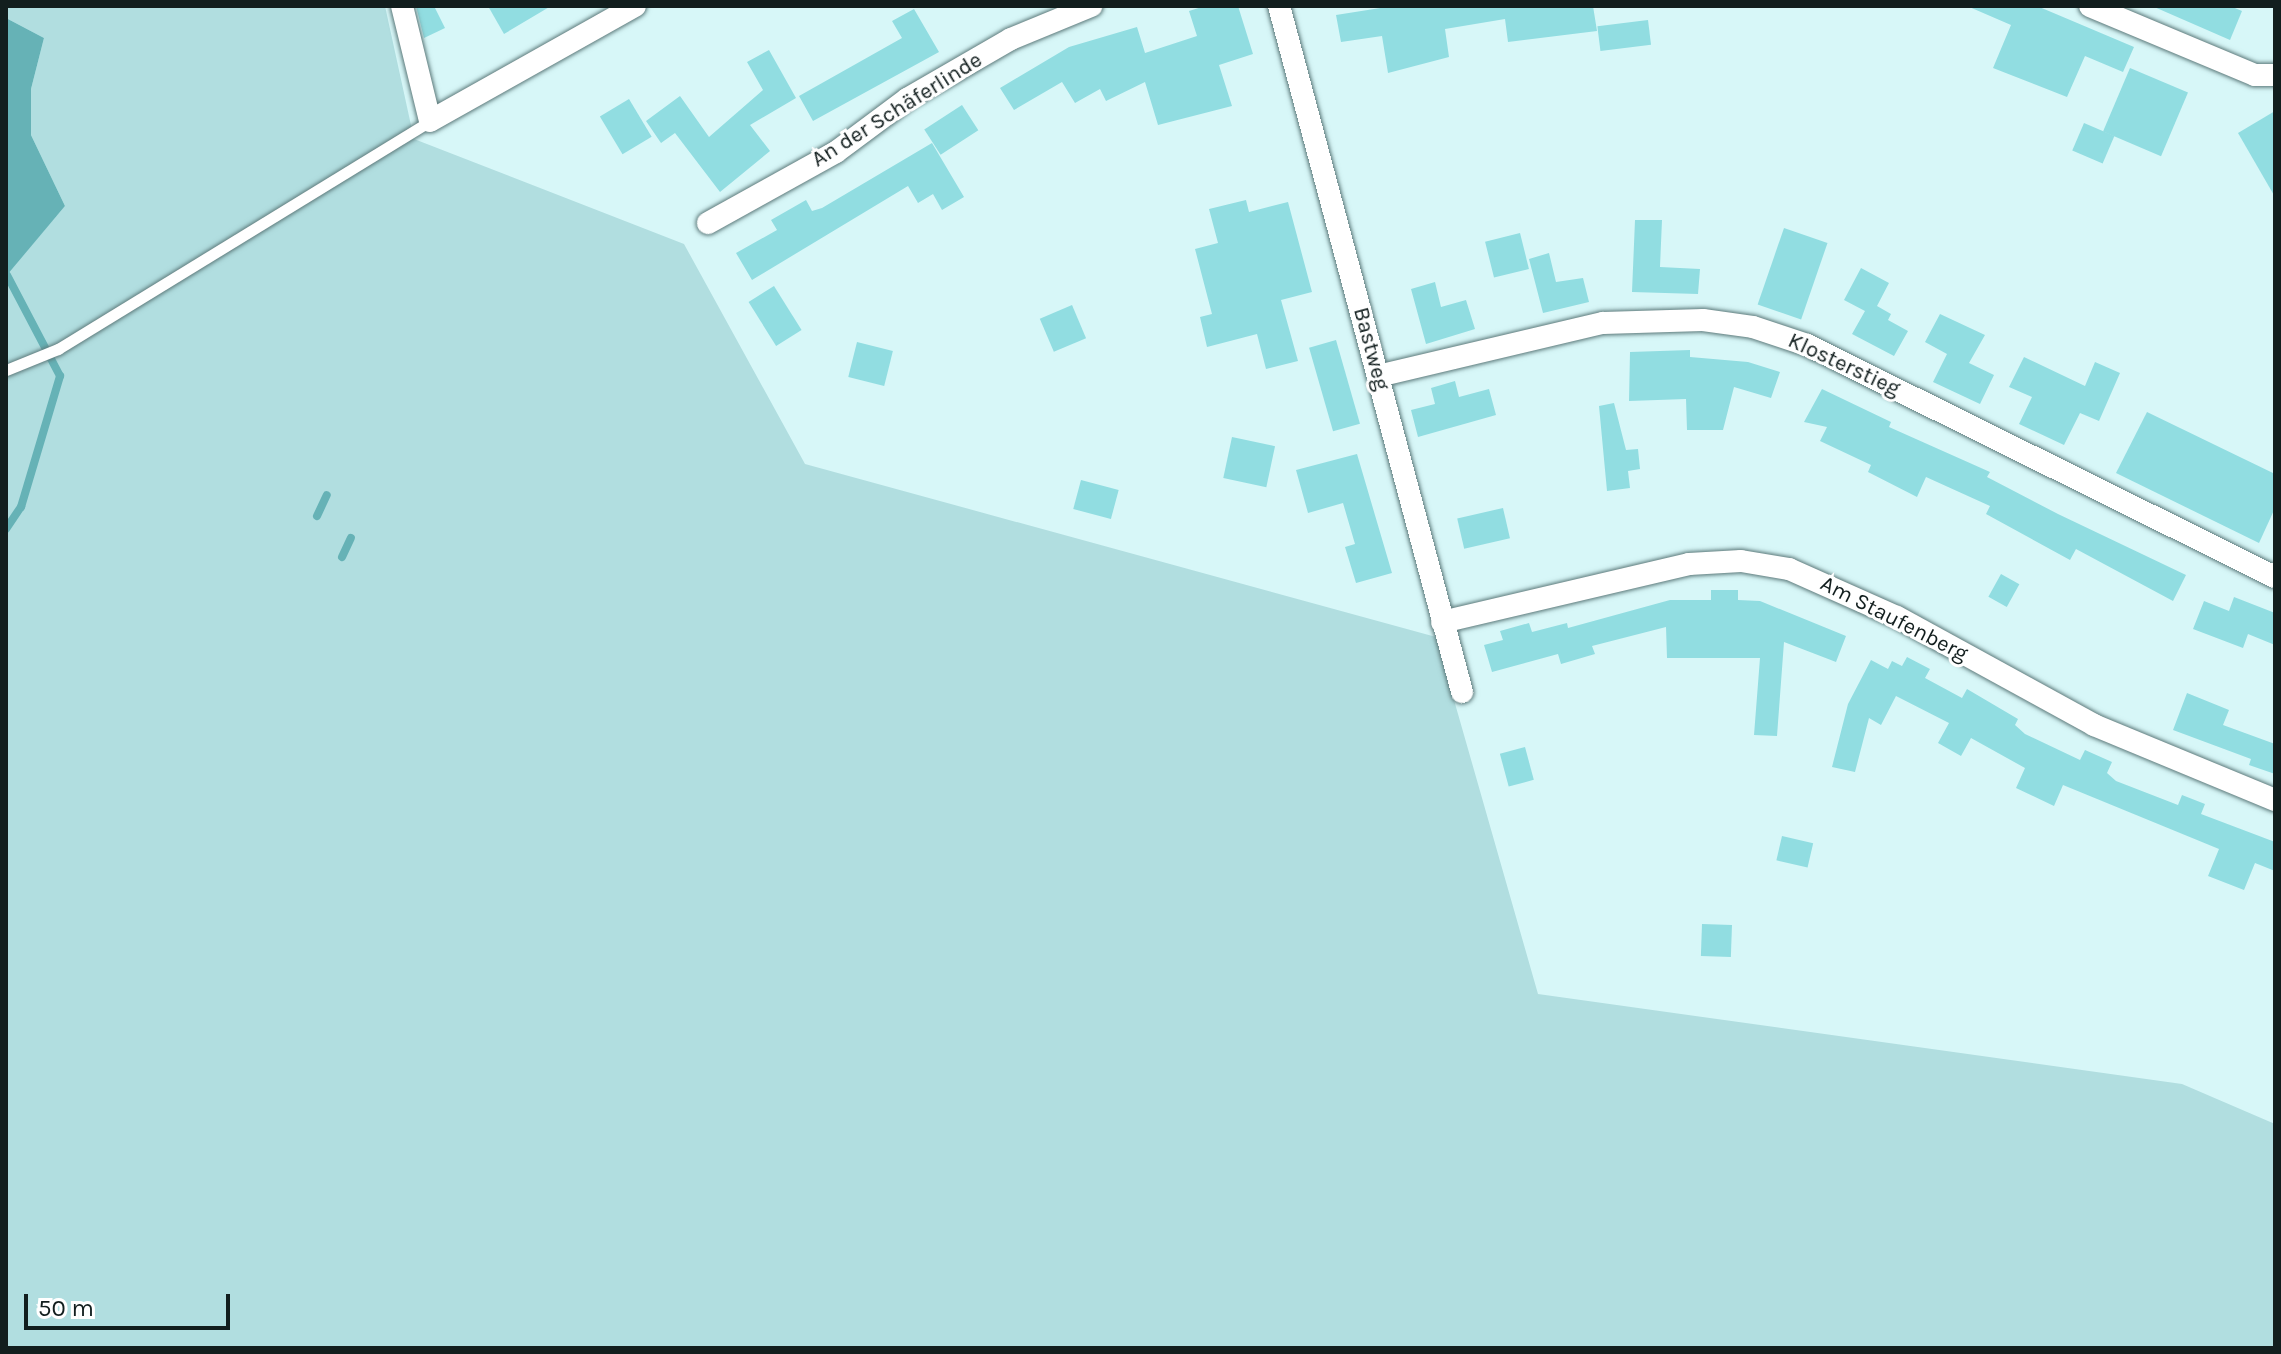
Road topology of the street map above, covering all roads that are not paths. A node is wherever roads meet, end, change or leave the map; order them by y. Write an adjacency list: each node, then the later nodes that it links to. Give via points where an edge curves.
1 (402, 6): 8 (street)
2 (635, 6): 6 (street)
3 (1091, 6): 9 (street, An der Schäferlinde, via 1011,39 907,99 836,152)
4 (1279, 6): 11 (street, Bastweg)
5 (2090, 6): 7 (street, via 2255,75)
6 (606, 13): 8 (street)
7 (2275, 75)
8 (430, 121): 10 (lane, via 58,349)
9 (708, 223)
10 (6, 370)
11 (1378, 376): 12 (street, Klosterstieg, via 1603,323 1703,320 1753,327 1807,345); 13 (street, Bastweg)
12 (2275, 577)
13 (1442, 622): 14 (street, Bastweg); 15 (street, Am Staufenberg, via 1689,564 1741,561 1789,569 1897,617 2094,725)
14 (1462, 692)
15 (2275, 800)

